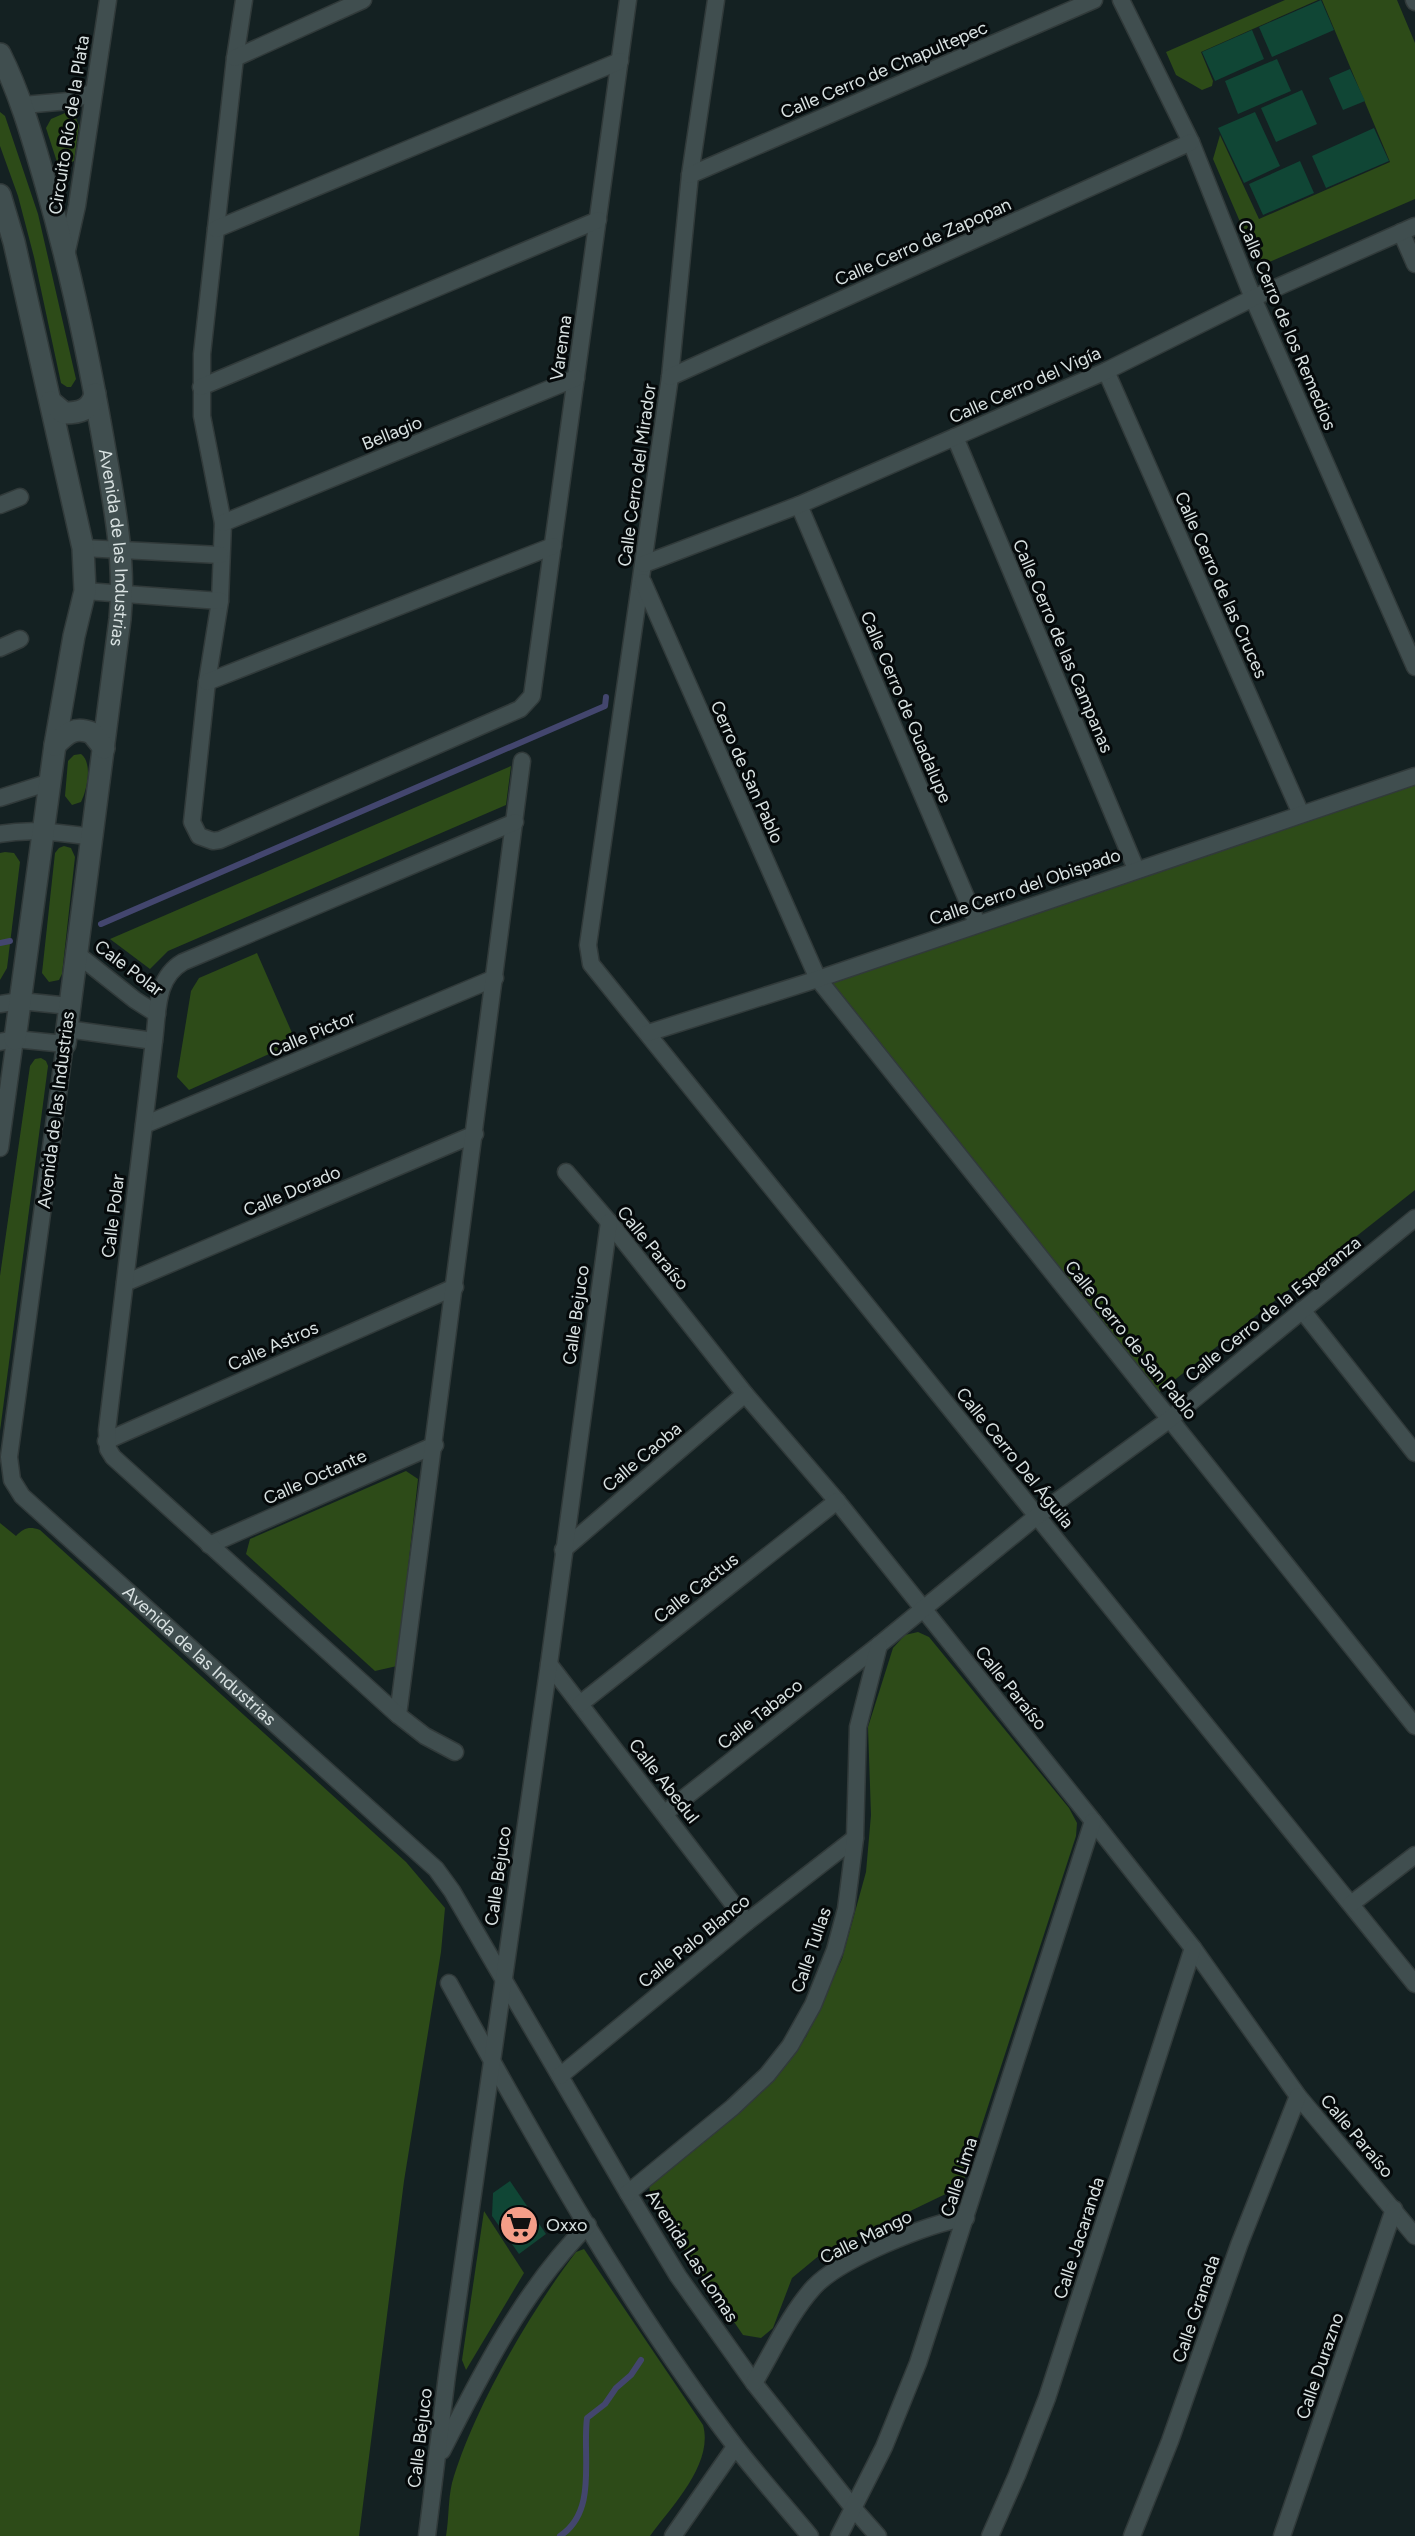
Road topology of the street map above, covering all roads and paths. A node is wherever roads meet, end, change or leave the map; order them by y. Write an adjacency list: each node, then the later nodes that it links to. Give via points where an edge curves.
1 (108, 0): 11 (street, Circuito Río de la Plata)
2 (244, 0): 8 (street)
3 (363, 0): 8 (street)
4 (628, 0): 10 (street, Varenna)
5 (716, 0): 14 (street, Calle Cerro del Mirador)
6 (1094, 0): 14 (street, Calle Cerro de Chapultepec)
7 (1121, 0): 13 (street, Calle Cerro de los Remedios)
8 (235, 58): 17 (street)
9 (2, 61): 12 (street, Avenida de las Industrias)
10 (620, 61): 16 (street, Varenna); 17 (street)
11 (94, 92): 12 (street, via 69,101); 19 (street, Circuito Río de la Plata)
12 (23, 104): 19 (street, Avenida de las Industrias)
13 (1191, 142): 21 (street, Calle Cerro de los Remedios); 23 (street, Calle Cerro de Zapopan)
14 (690, 175): 23 (street, Calle Cerro del Mirador)
15 (0, 195): 27 (street, Avenida de las Industrias)
16 (598, 220): 24 (street, Varenna); 25 (street)
17 (216, 229): 25 (street)
18 (1408, 229): 20 (street); 21 (street, Calle Cerro del Vigía)
19 (66, 255): 26 (street, Avenida de las Industrias)
20 (1415, 264)
21 (1252, 298): 22 (street, Calle Cerro del Vigía); 43 (street, Calle Cerro de los Remedios)
22 (1106, 371): 28 (street, Calle Cerro del Vigía); 51 (street, Calle Cerro de las Cruces)
23 (670, 377): 37 (street, Calle Cerro del Mirador)
24 (576, 378): 32 (street, Bellagio); 33 (street, Varenna)
25 (201, 387): 32 (street)
26 (95, 394): 27 (street, via 87,409 77,413 64,413); 35 (street, Avenida de las Industrias)
27 (51, 402): 34 (street, Avenida de las Industrias)
28 (955, 437): 31 (street, Calle Cerro del Vigía); 56 (street, Calle Cerro de las Campanas)
29 (20, 497): 30 (street)
30 (0, 505)
31 (799, 505): 37 (street, Calle Cerro del Vigía); 57 (street, Calle Cerro de Guadalupe)
32 (223, 523): 36 (street)
33 (553, 547): 44 (street); 44 (street, Varenna, via 530,701 213,841 199,836 192,822)
34 (83, 548): 35 (street); 38 (street, Avenida de las Industrias)
35 (121, 550): 36 (street); 39 (street, Avenida de las Industrias)
36 (220, 555): 40 (street)
37 (643, 572): 59 (street, Calle Cerro del Mirador); 61 (street, Cerro de San Pablo)
38 (85, 591): 39 (street); 45 (street, Avenida de las Industrias)
39 (122, 594): 40 (street); 46 (street, Avenida de las Industrias)
40 (220, 601): 44 (street)
41 (20, 639): 42 (street)
42 (0, 648)
43 (1415, 667)
44 (207, 682)
45 (55, 745): 46 (street, via 76,730 92,733); 49 (street, Avenida de las Industrias)
46 (104, 748): 55 (street, Avenida de las Industrias)
47 (523, 761): 52 (street)
48 (1415, 776): 51 (street, Calle Cerro del Obispado)
49 (50, 782): 50 (street); 53 (street, Avenida de las Industrias)
50 (0, 798)
51 (1301, 814): 56 (street, Calle Cerro del Obispado)
52 (515, 822): 60 (street); 64 (street, Calle Polar, via 183,962 166,976)
53 (42, 831): 54 (street); 55 (street); 62 (street, Avenida de las Industrias)
54 (0, 834)
55 (93, 837): 58 (street, Avenida de las Industrias)
56 (1136, 869): 57 (street, Calle Cerro del Obispado)
57 (977, 923): 61 (street, Calle Cerro del Obispado)
58 (77, 954): 63 (street, Avenida de las Industrias); 64 (street, Cale Polar)
59 (588, 954): 65 (street, Calle Cerro Del Águila)
60 (495, 978): 69 (street, Calle Pictor); 70 (street)
61 (818, 979): 65 (street, Calle Cerro del Obispado); 79 (street, Calle Cerro de San Pablo)
62 (10, 1003): 63 (street); 67 (street, Avenida de las Industrias)
63 (70, 1006): 66 (street, Avenida de las Industrias)
64 (158, 1014): 68 (street, Calle Polar)
65 (648, 1033): 84 (street, Calle Cerro Del Águila)
66 (66, 1037): 67 (street); 68 (street); 101 (street, Avenida de las Industrias, via 9,1458 12,1480 38,1513 426,1859 452,1891)
67 (7, 1041): 71 (street, Avenida de las Industrias)
68 (154, 1041): 69 (street, Calle Polar)
69 (144, 1125): 75 (street, Calle Polar)
70 (475, 1134): 75 (street, Calle Dorado); 76 (street)
71 (0, 1148)
72 (566, 1172): 74 (street, Calle Paraíso)
73 (1415, 1218): 77 (street, Calle Cerro de la Esperanza)
74 (608, 1222): 78 (street, Calle Paraíso); 86 (street, Calle Bejuco)
75 (125, 1283): 80 (street, Calle Polar)
76 (455, 1287): 80 (street, Calle Astros); 81 (street)
77 (1301, 1310): 79 (street, Calle Cerro de la Esperanza); 82 (street)
78 (746, 1394): 83 (street, Calle Paraíso); 86 (street, Calle Caoba)
79 (1170, 1419): 84 (street, Calle Cerro de la Esperanza); 92 (street, Calle Cerro de San Pablo)
80 (106, 1441): 85 (street, via 113,1457)
81 (435, 1445): 85 (street, Calle Octante); 91 (street)
82 (1415, 1453)
83 (837, 1501): 87 (street, Calle Paraíso); 90 (street, Calle Cactus)
84 (1037, 1516): 87 (street, Calle Cerro de la Esperanza); 98 (street, Calle Cerro Del Águila)
85 (209, 1545): 91 (street)
86 (563, 1550): 89 (street, Calle Bejuco)
87 (923, 1609): 88 (street, Calle Tabaco); 95 (street, Calle Paraíso)
88 (878, 1645): 94 (street, Calle Tabaco); 96 (street, Calle Tullas, via 858,1727)
89 (549, 1664): 90 (street, Calle Abedul); 101 (street, Calle Bejuco)
90 (580, 1704): 94 (street, Calle Abedul)
91 (398, 1716): 93 (street)
92 (1415, 1726)
93 (455, 1752)
94 (665, 1813): 99 (street, Calle Abedul)
95 (1093, 1821): 100 (street, Calle Paraíso); 109 (street, Calle Lima)
96 (855, 1838): 99 (street, Calle Palo Blanco); 107 (street, Calle Tullas, via 846,1909 835,1950 790,2046 733,2107)
97 (1415, 1855): 98 (street)
98 (1351, 1904): 103 (street, Calle Cerro Del Águila)
99 (747, 1922): 105 (street, Calle Palo Blanco)
100 (1193, 1948): 106 (street, Calle Paraíso); 121 (street, Calle Jacaranda, via 1047,2398)
101 (503, 1977): 104 (street, Calle Bejuco); 105 (street, Avenida Las Lomas)
102 (449, 1983): 104 (street)
103 (1415, 1984)
104 (492, 2061): 110 (street); 114 (street, Calle Bejuco)
105 (560, 2076): 107 (street, Avenida Las Lomas)
106 (1298, 2096): 108 (street, Calle Paraíso); 122 (street, Calle Granada)
107 (628, 2193): 112 (street, Avenida Las Lomas, via 678,2276)
108 (1394, 2209): 111 (street, Calle Paraíso); 123 (street, Calle Durazno)
109 (966, 2218): 112 (street, Calle Mango, via 943,2222 828,2274 804,2300); 115 (street, Calle Lima, via 918,2363)
110 (588, 2225): 113 (street); 114 (street, via 527,2299)
111 (1415, 2236)
112 (754, 2384): 115 (street, Avenida Las Lomas)
113 (736, 2447): 117 (street); 118 (street)
114 (437, 2461): 116 (street, Calle Bejuco)
115 (854, 2509): 119 (street, Calle Lima); 120 (street, Avenida Las Lomas)
116 (427, 2536)
117 (673, 2536)
118 (810, 2536)
119 (839, 2536)
120 (878, 2536)
121 (990, 2536)
122 (1132, 2536)
123 (1282, 2536)

